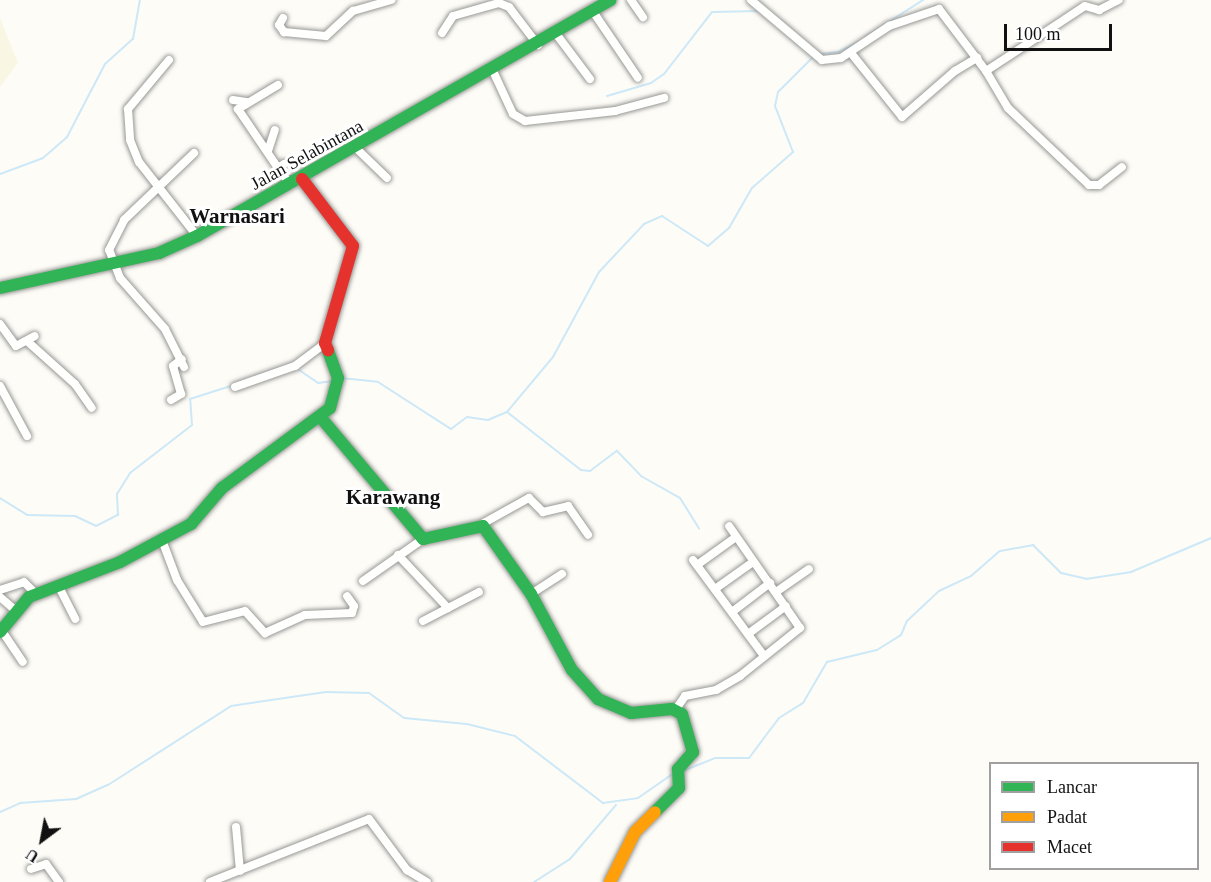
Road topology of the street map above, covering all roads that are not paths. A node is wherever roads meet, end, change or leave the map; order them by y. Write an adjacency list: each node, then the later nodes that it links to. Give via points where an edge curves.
1 (391, 0): 8 (street, via 352,11 326,36 284,32 279,25)
2 (631, 0): 7 (street)
3 (752, 0): 12 (street, via 822,60)
4 (1119, 0): 16 (street, via 1099,10 1085,6)
5 (607, 1): 6 (street, Jalan Selabintana)
6 (594, 13): 10 (street, Jalan Selabintana); 17 (street)
7 (644, 17)
8 (284, 18)
9 (442, 33): 11 (street, via 453,16 499,3 509,7)
10 (556, 35): 11 (street, Jalan Selabintana); 18 (street)
11 (538, 45): 15 (street, Jalan Selabintana)
12 (851, 53): 13 (street, via 889,26 937,9); 13 (street, via 902,117)
13 (977, 58): 16 (street)
14 (169, 60): 30 (street, via 127,116 135,155)
15 (493, 71): 20 (street, via 513,114 525,122 615,111); 24 (street, Jalan Selabintana)
16 (986, 71): 27 (street, via 1008,108 1089,185 1099,185)
17 (638, 78)
18 (590, 79)
19 (278, 85): 22 (street)
20 (664, 98)
21 (233, 100): 22 (street, via 243,97)
22 (248, 102): 25 (street, via 238,109)
23 (275, 129): 25 (street)
24 (356, 148): 28 (street); 29 (street, Jalan Selabintana)
25 (268, 151): 29 (street)
26 (194, 153): 30 (street)
27 (1122, 167)
28 (387, 178)
29 (297, 182): 31 (street, Jalan Selabintana); 35 (street, via 353,246)
30 (160, 187): 31 (street); 32 (street, via 118,227 110,245)
31 (197, 236): 32 (street, Jalan Selabintana)
32 (111, 264): 33 (street, Jalan Selabintana); 38 (street, via 165,329 183,363 173,365 181,394)
33 (0, 288)
34 (0, 324): 39 (street, via 15,346 31,338)
35 (325, 344): 37 (street, via 295,366); 40 (street, via 338,388)
36 (0, 386): 41 (street)
37 (236, 387)
38 (171, 400)
39 (92, 408)
40 (322, 419): 46 (street); 47 (street, via 222,488 197,519)
41 (27, 436)
42 (482, 524): 44 (street, via 530,498 543,512 565,504); 46 (street); 60 (street)
43 (729, 526): 45 (street)
44 (588, 535)
45 (736, 537): 49 (street); 55 (street, via 695,562)
46 (423, 538): 48 (street)
47 (162, 540): 54 (street); 61 (street, via 177,580 203,622 245,611 265,633 305,615 352,613 354,606)
48 (398, 555): 52 (street); 64 (street)
49 (753, 562): 53 (street); 55 (street)
50 (809, 569): 58 (street)
51 (562, 574): 60 (street)
52 (363, 581)
53 (770, 583): 58 (street); 66 (street)
54 (58, 585): 59 (street); 67 (street)
55 (716, 589): 66 (street)
56 (0, 590): 59 (street, via 24,582)
57 (479, 592): 64 (street)
58 (776, 592): 63 (street)
59 (36, 594): 65 (street)
60 (531, 594): 73 (street, via 566,661 598,699 631,713)
61 (347, 596)
62 (0, 597): 65 (street)
63 (786, 606): 70 (street); 71 (street, via 799,630)
64 (448, 608): 68 (street)
65 (17, 612): 69 (street)
66 (732, 612): 70 (street)
67 (75, 619)
68 (423, 621)
69 (1, 632): 72 (street)
70 (748, 634): 71 (street)
71 (765, 656): 73 (street, via 725,686 685,696)
72 (23, 662)
73 (676, 710): 80 (street, via 685,719 692,746 691,758 678,769 681,786 635,832)
74 (236, 827): 76 (street)
75 (31, 869): 77 (street, via 46,864)
76 (240, 871): 78 (street); 79 (street, via 313,838 372,819 407,870)
77 (58, 882)
78 (210, 882)
79 (427, 882)
80 (610, 882)

